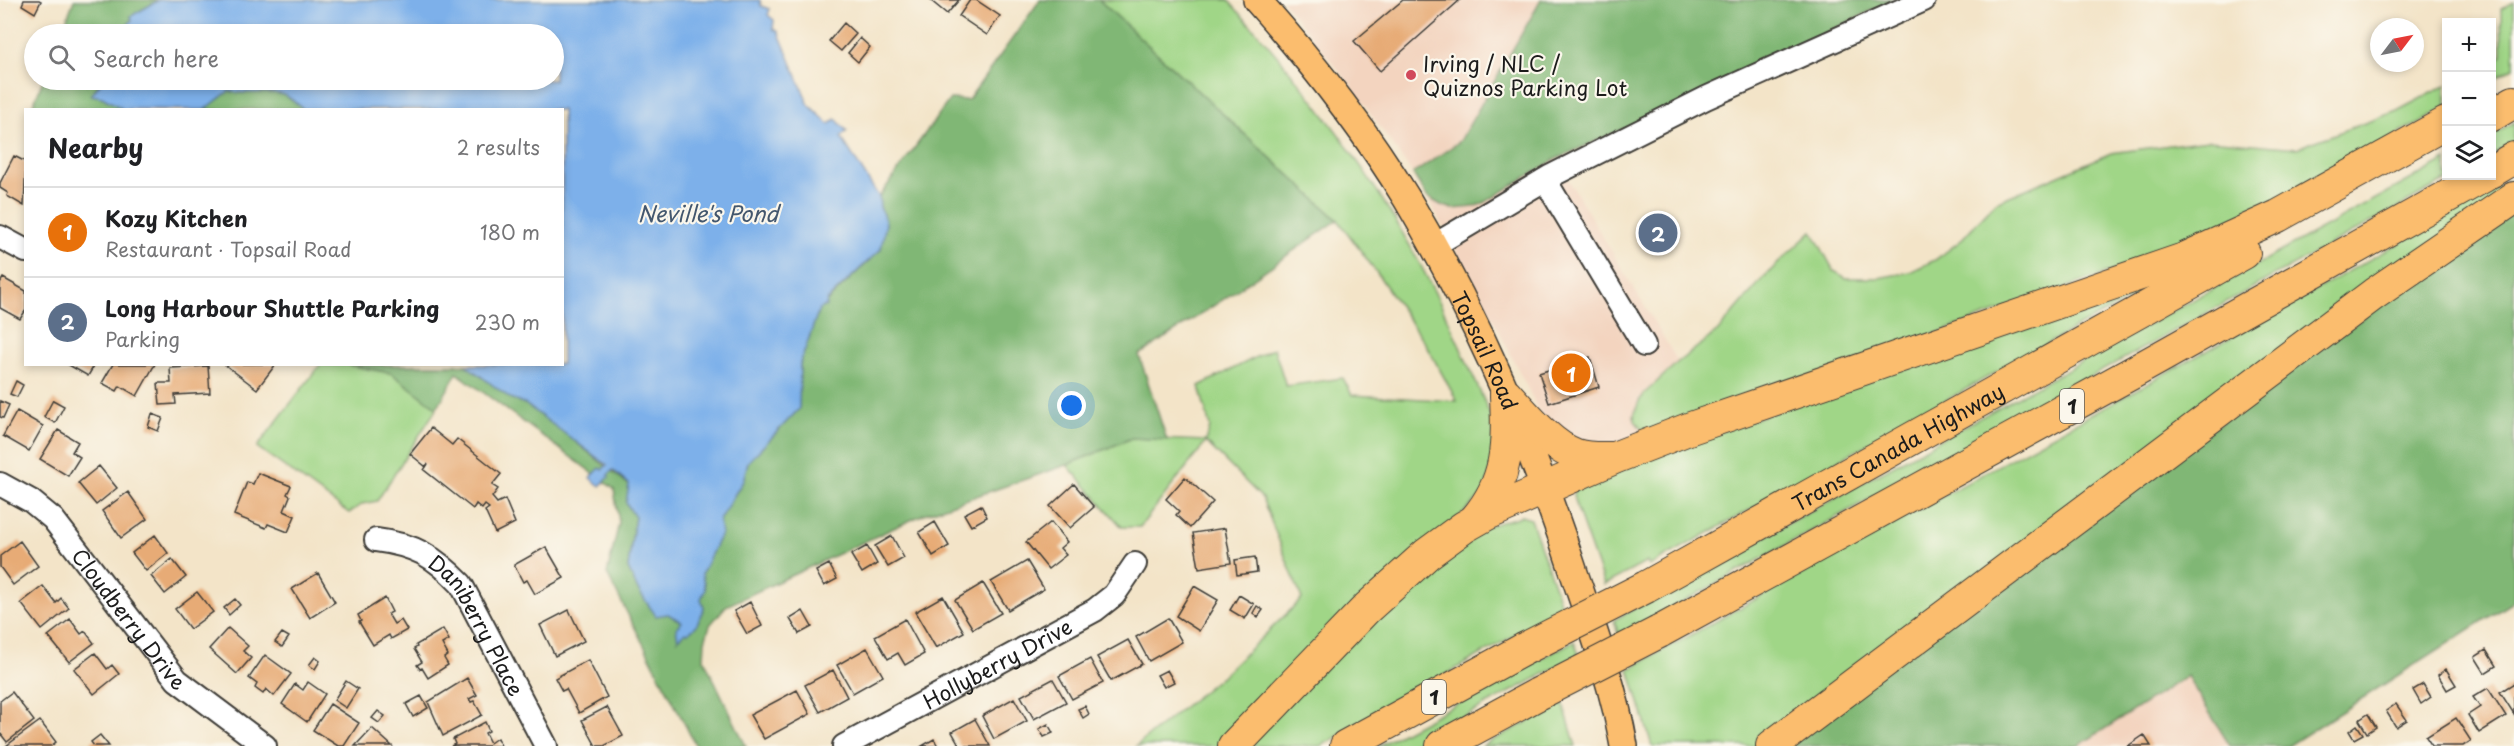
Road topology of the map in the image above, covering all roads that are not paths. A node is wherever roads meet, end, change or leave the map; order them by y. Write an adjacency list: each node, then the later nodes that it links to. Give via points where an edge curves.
1 (1257, 0): 15 (main road, Topsail Road, via 1355,123 1406,197)
2 (1924, 0): 11 (street, via 1706,99)
3 (2514, 86): 4 (highway)
4 (2496, 96)
5 (2514, 102): 6 (highway)
6 (2496, 113)
7 (2442, 125): 19 (highway, via 2278,216 2184,259)
8 (2442, 142): 29 (highway, Trans Canada Highway / 1, bridge, via 1646,587)
9 (2514, 158): 10 (highway)
10 (2496, 169)
11 (1545, 180): 15 (street); 17 (street)
12 (2477, 180): 30 (highway, 1, bridge, via 1659,632)
13 (2514, 198): 32 (highway, via 2374,294)
14 (0, 237): 16 (street)
15 (1433, 246): 18 (main road, Topsail Road)
16 (24, 250)
17 (1644, 345)
18 (1506, 394): 19 (highway, via 1566,450 1588,458); 21 (main road, Topsail Road); 22 (highway, via 1502,475)
19 (1614, 458): 21 (highway)
20 (0, 484): 25 (street, Cloudberry Drive, via 53,519 177,680)
21 (1545, 490): 22 (highway); 31 (main road, Topsail Road, via 1601,656)
22 (1475, 520): 28 (highway, via 1396,581)
23 (376, 540): 26 (street, Daniberry Place, via 426,554 460,584)
24 (1135, 564): 27 (street, Hollyberry Drive, via 1114,595 1095,610)
25 (265, 746)
26 (546, 746)
27 (844, 746)
28 (1234, 746)
29 (1346, 746)
30 (1442, 746)
31 (1624, 746)
32 (1772, 746)

